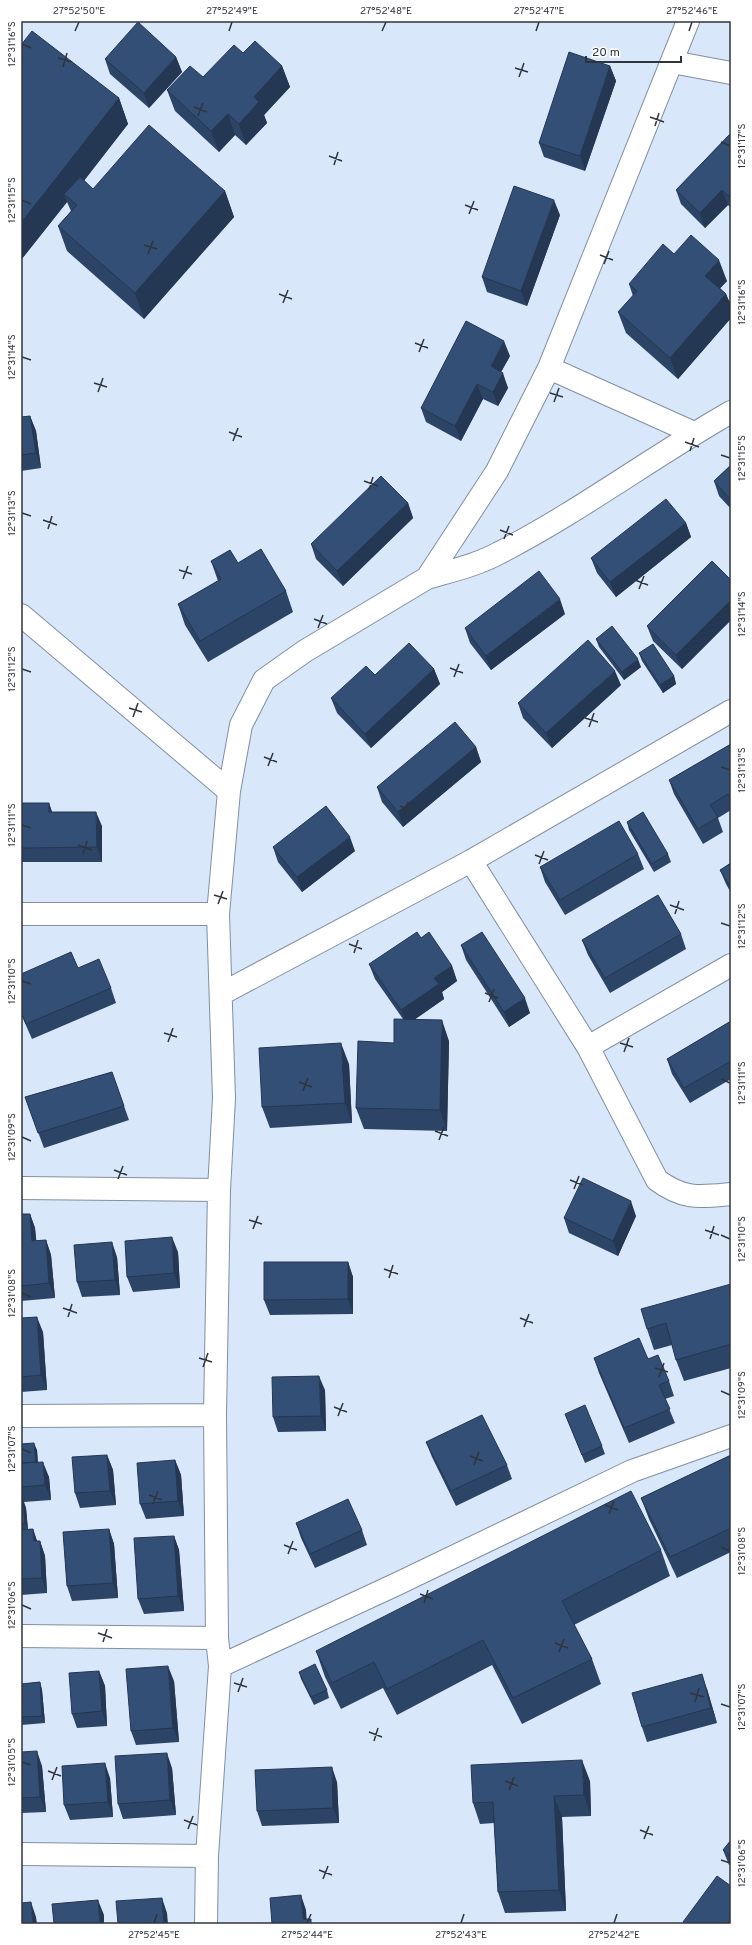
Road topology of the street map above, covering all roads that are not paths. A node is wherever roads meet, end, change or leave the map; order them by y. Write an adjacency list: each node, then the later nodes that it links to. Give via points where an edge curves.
1 (688, 21): 2 (street)
2 (672, 62): 3 (street); 4 (street)
3 (731, 73)
4 (549, 368): 6 (street); 7 (street, via 497,471)
5 (731, 412): 6 (street)
6 (694, 433): 7 (street, via 570,512 498,554)
7 (427, 578): 10 (street, via 305,651 264,680 241,725)
8 (21, 615): 10 (street)
9 (731, 710): 11 (street)
10 (229, 791): 13 (street)
11 (471, 861): 15 (street); 16 (street)
12 (21, 914): 13 (street)
13 (218, 914): 15 (street)
14 (731, 965): 16 (street)
15 (221, 994): 18 (street, via 224,1098)
16 (588, 1047): 19 (street, via 658,1180 671,1190 694,1197)
17 (21, 1188): 18 (street)
18 (219, 1190): 20 (street)
19 (731, 1194)
20 (215, 1415): 21 (street); 24 (street)
21 (21, 1416)
22 (731, 1436): 25 (street, via 632,1471)
23 (21, 1636): 24 (street)
24 (217, 1638): 25 (street)
25 (220, 1666): 27 (street)
26 (21, 1854): 27 (street)
27 (207, 1856): 28 (street)
28 (206, 1924)

